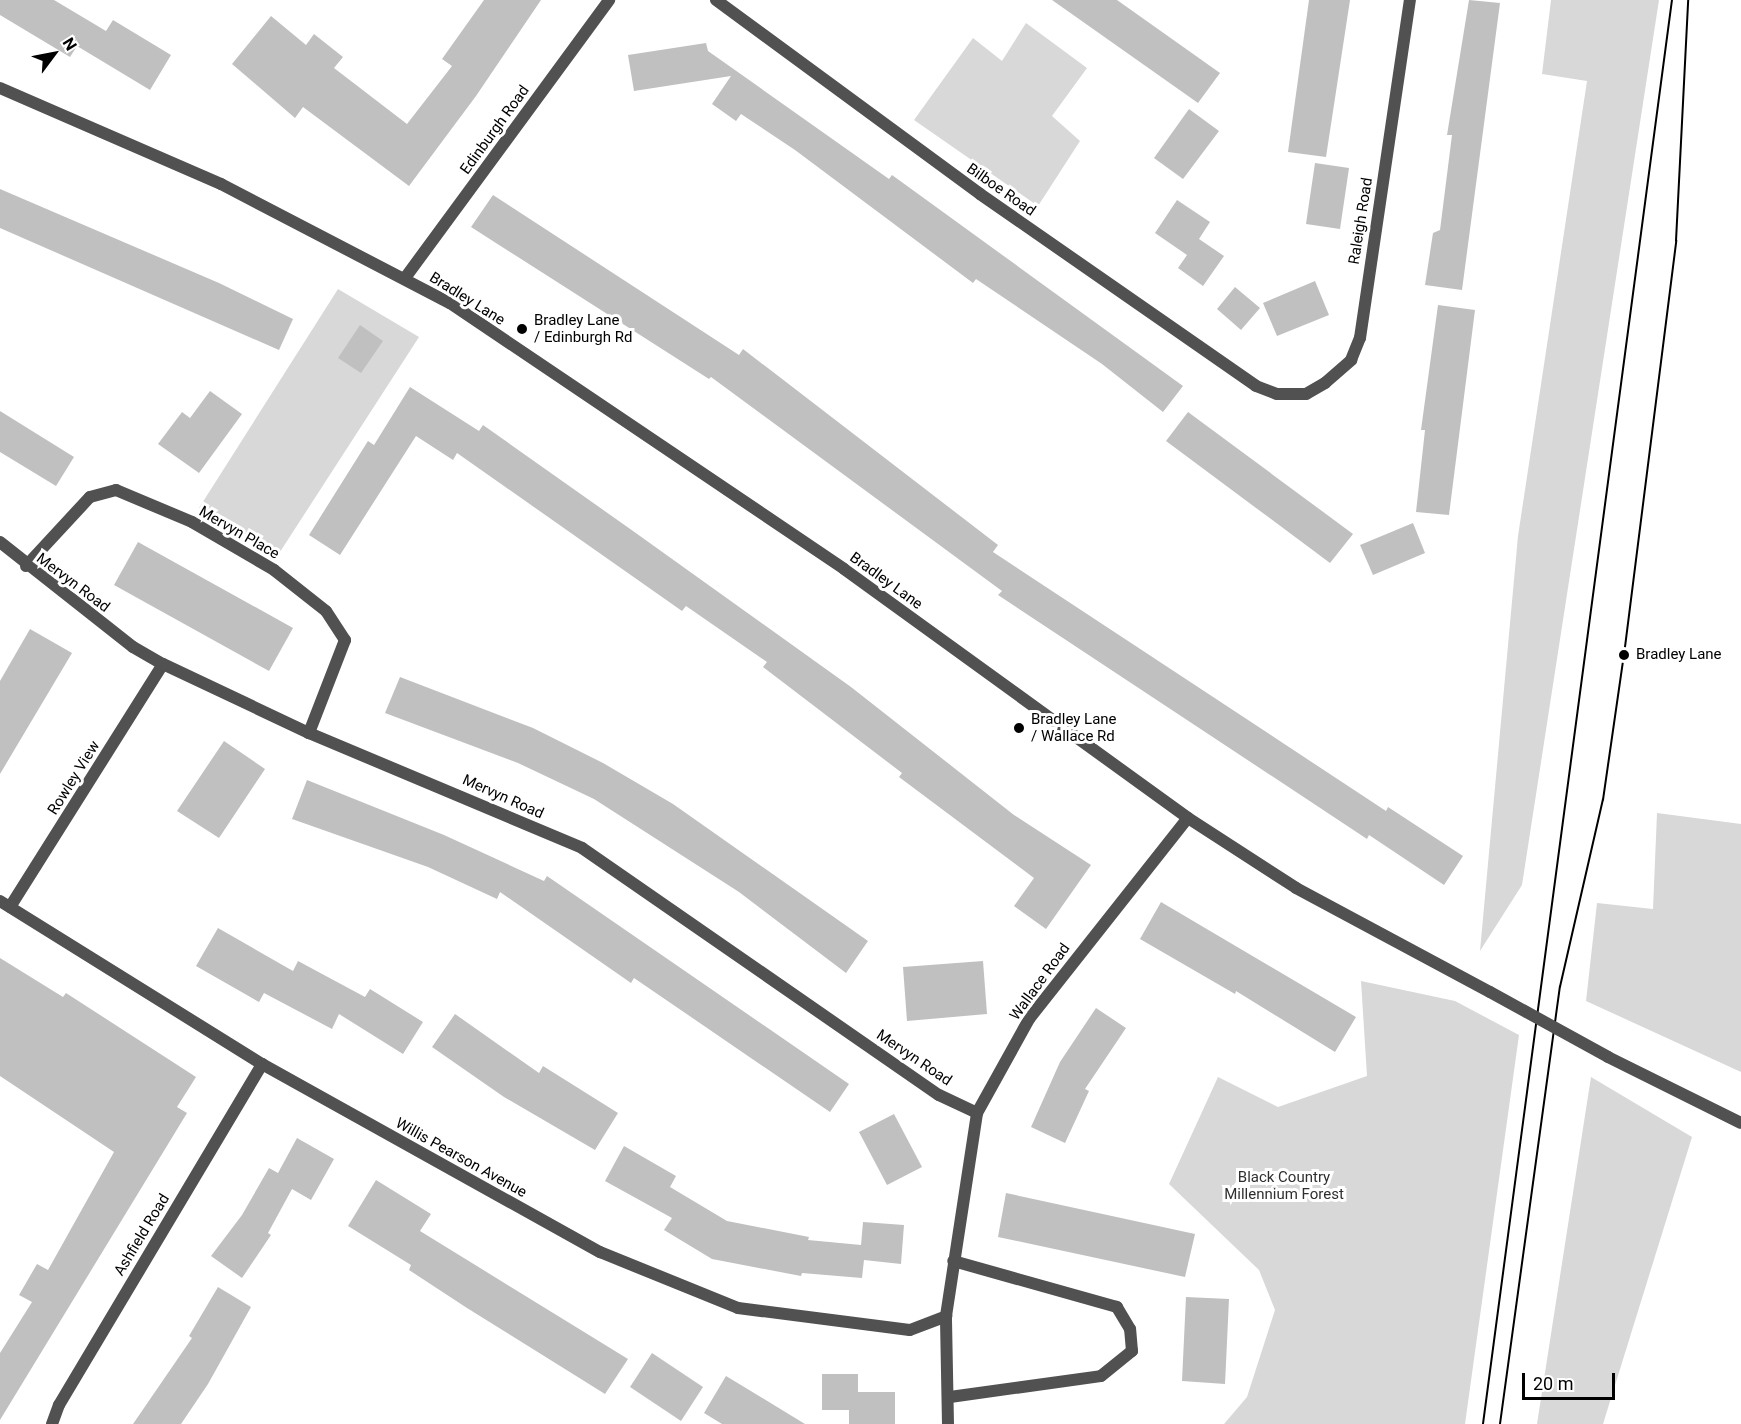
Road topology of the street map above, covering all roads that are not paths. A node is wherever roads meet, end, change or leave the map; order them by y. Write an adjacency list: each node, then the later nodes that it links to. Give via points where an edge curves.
1 (609, 0): 5 (street, Edinburgh Road)
2 (716, 0): 6 (street, Bilboe Road, via 980,194 1256,386)
3 (1410, 0): 6 (street, Raleigh Road, via 1360,338 1351,360 1325,383 1306,394)
4 (0, 88): 5 (street, Bradley Lane, via 221,184)
5 (405, 278): 11 (street, Bradley Lane, via 450,303 844,569)
6 (1277, 394)
7 (0, 542): 8 (street, Mervyn Road)
8 (26, 566): 9 (street, Mervyn Road, via 133,647); 10 (street, Mervyn Place, via 90,497 116,490 192,522 274,570 326,611 345,640)
9 (164, 664): 10 (street, Mervyn Road); 12 (street, Rowley View)
10 (309, 733): 14 (street, Mervyn Road, via 582,848 939,1095)
11 (1188, 818): 14 (street, Wallace Road, via 1029,1019); 15 (street, Bradley Lane, bridge, via 1296,888 1608,1057)
12 (5, 904): 13 (street, Willis Pearson Avenue)
13 (262, 1064): 17 (street, Willis Pearson Avenue, via 600,1252 738,1308 910,1330); 19 (street, Ashfield Road, via 59,1405)
14 (977, 1113): 16 (street, Wallace Road)
15 (1741, 1123)
16 (953, 1261): 17 (street, Wallace Road); 18 (street, via 1117,1307 1130,1329 1132,1351 1101,1376)
17 (946, 1316): 18 (street, Wallace Road)
18 (950, 1397): 20 (street, Wallace Road)
19 (52, 1424)
20 (948, 1424)

